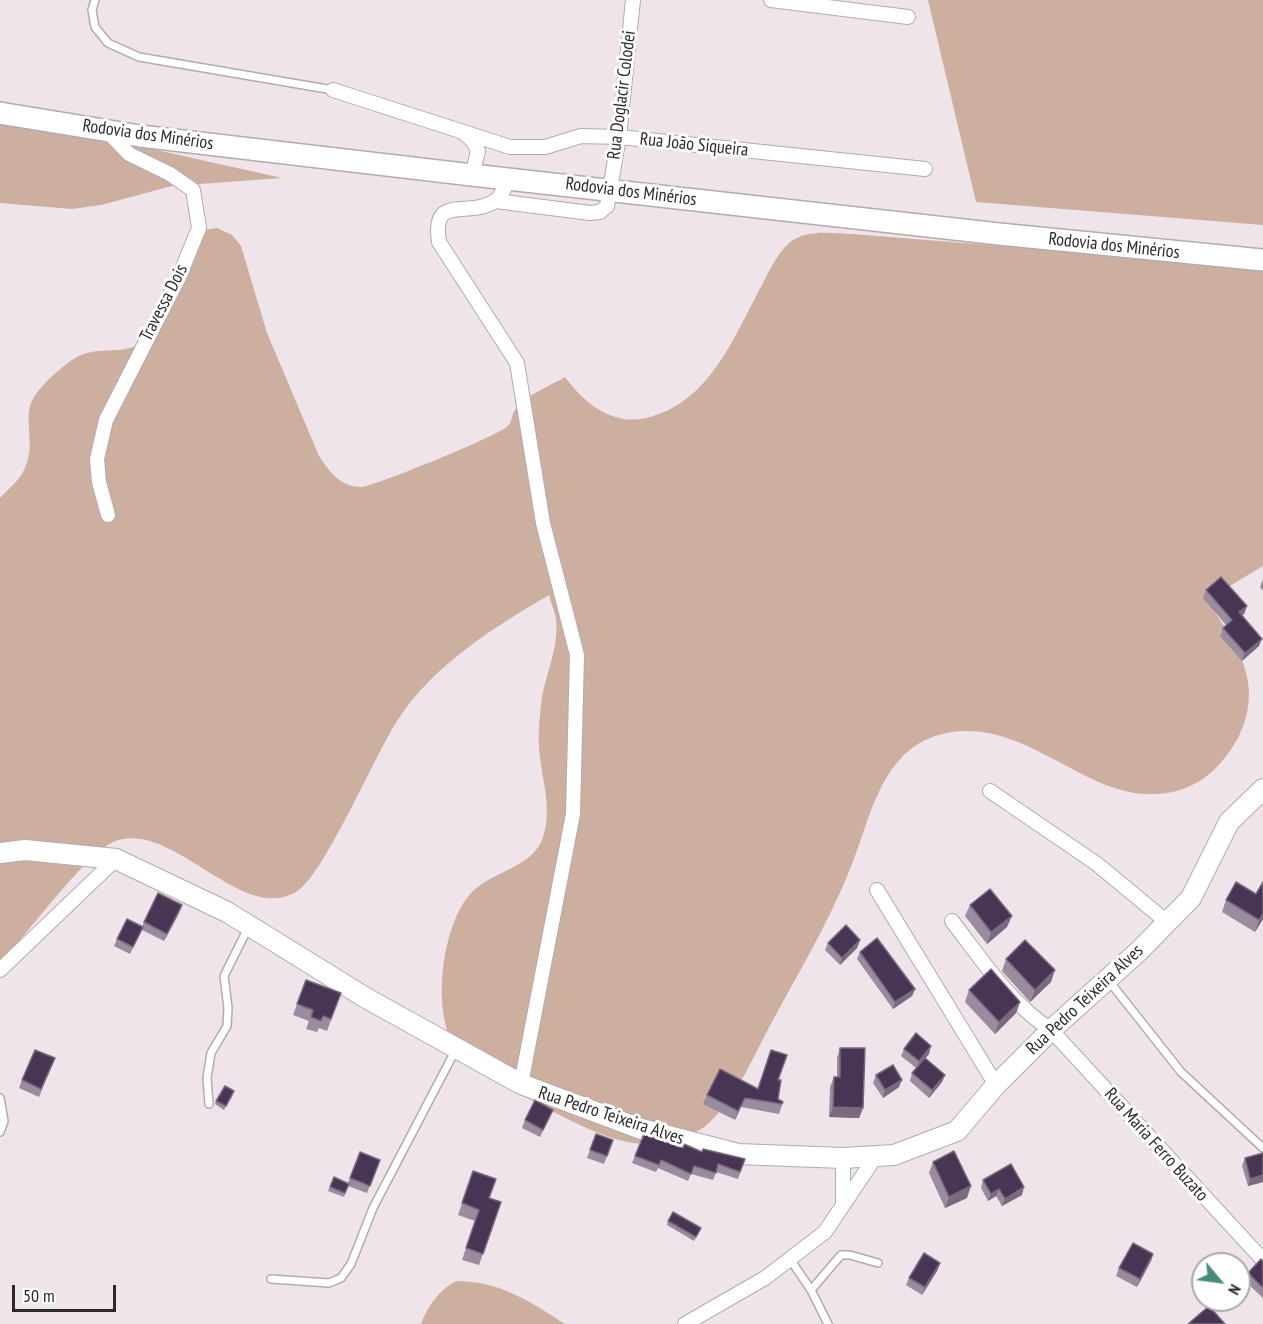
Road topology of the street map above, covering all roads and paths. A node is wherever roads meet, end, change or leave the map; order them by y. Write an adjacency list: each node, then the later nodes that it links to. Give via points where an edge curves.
1 (95, 0): 5 (lane, via 95,27 108,43 139,57)
2 (633, 0): 9 (street, Rua Doglacir Colodei)
3 (771, 0): 4 (street)
4 (908, 17)
5 (333, 90): 8 (street, Rua João Siqueira)
6 (0, 113): 7 (main road, Rodovia dos Minérios)
7 (106, 130): 11 (main road, Rodovia dos Minérios); 16 (street, Travessa Dois, via 129,154 192,190 199,228 179,278 106,420 97,459)
8 (465, 134): 9 (street, Rua João Siqueira, via 510,147 545,147 581,136); 11 (street, via 478,151)
9 (619, 137): 10 (street, Rua João Siqueira); 13 (street, Rua Doglacir Colodei)
10 (925, 169)
11 (472, 175): 12 (main road, Rodovia dos Minérios)
12 (510, 178): 13 (main road, Rodovia dos Minérios); 14 (street)
13 (610, 190): 14 (street, via 607,206 590,213); 15 (main road, Rodovia dos Minérios)
14 (496, 201): 29 (street, via 480,208 452,209 442,214 436,225 439,242 517,363 543,522 577,655 573,813)
15 (1263, 260)
16 (108, 515)
17 (1263, 789): 23 (street, Rua Pedro Teixeira Alves, via 1229,822 1191,898)
18 (990, 791): 23 (street, via 1097,864)
19 (0, 853): 20 (street, Rua Pedro Teixeira Alves, via 25,850)
20 (116, 859): 24 (street, Rua Pedro Teixeira Alves); 25 (street)
21 (877, 890): 30 (street)
22 (952, 921): 27 (street, Rua Maria Ferro Buzato, via 997,979)
23 (1167, 922): 26 (street, Rua Pedro Teixeira Alves)
24 (249, 926): 28 (street, Rua Pedro Teixeira Alves); 32 (lane, via 224,976 227,1026 211,1053 207,1078)
25 (0, 970)
26 (1107, 979): 27 (street, Rua Pedro Teixeira Alves); 34 (lane, via 1181,1072)
27 (1051, 1030): 30 (street, Rua Pedro Teixeira Alves); 39 (street, Rua Maria Ferro Buzato)
28 (456, 1048): 29 (street, Rua Pedro Teixeira Alves); 41 (lane, via 341,1278 329,1284)
29 (520, 1084): 36 (street, Rua Pedro Teixeira Alves, via 641,1129 738,1154)
30 (996, 1085): 35 (street, Rua Pedro Teixeira Alves, via 957,1131 894,1155)
31 (0, 1098): 33 (lane, via 4,1121)
32 (209, 1104)
33 (0, 1132)
34 (1263, 1148)
35 (876, 1156): 36 (street, Rua Pedro Teixeira Alves); 37 (street)
36 (843, 1158): 37 (street)
37 (843, 1205): 38 (street, via 825,1232)
38 (790, 1259): 42 (lane); 43 (street)
39 (1263, 1260)
40 (878, 1263): 42 (lane, via 841,1255)
41 (271, 1279)
42 (811, 1290): 44 (lane)
43 (685, 1324)
44 (828, 1324)

